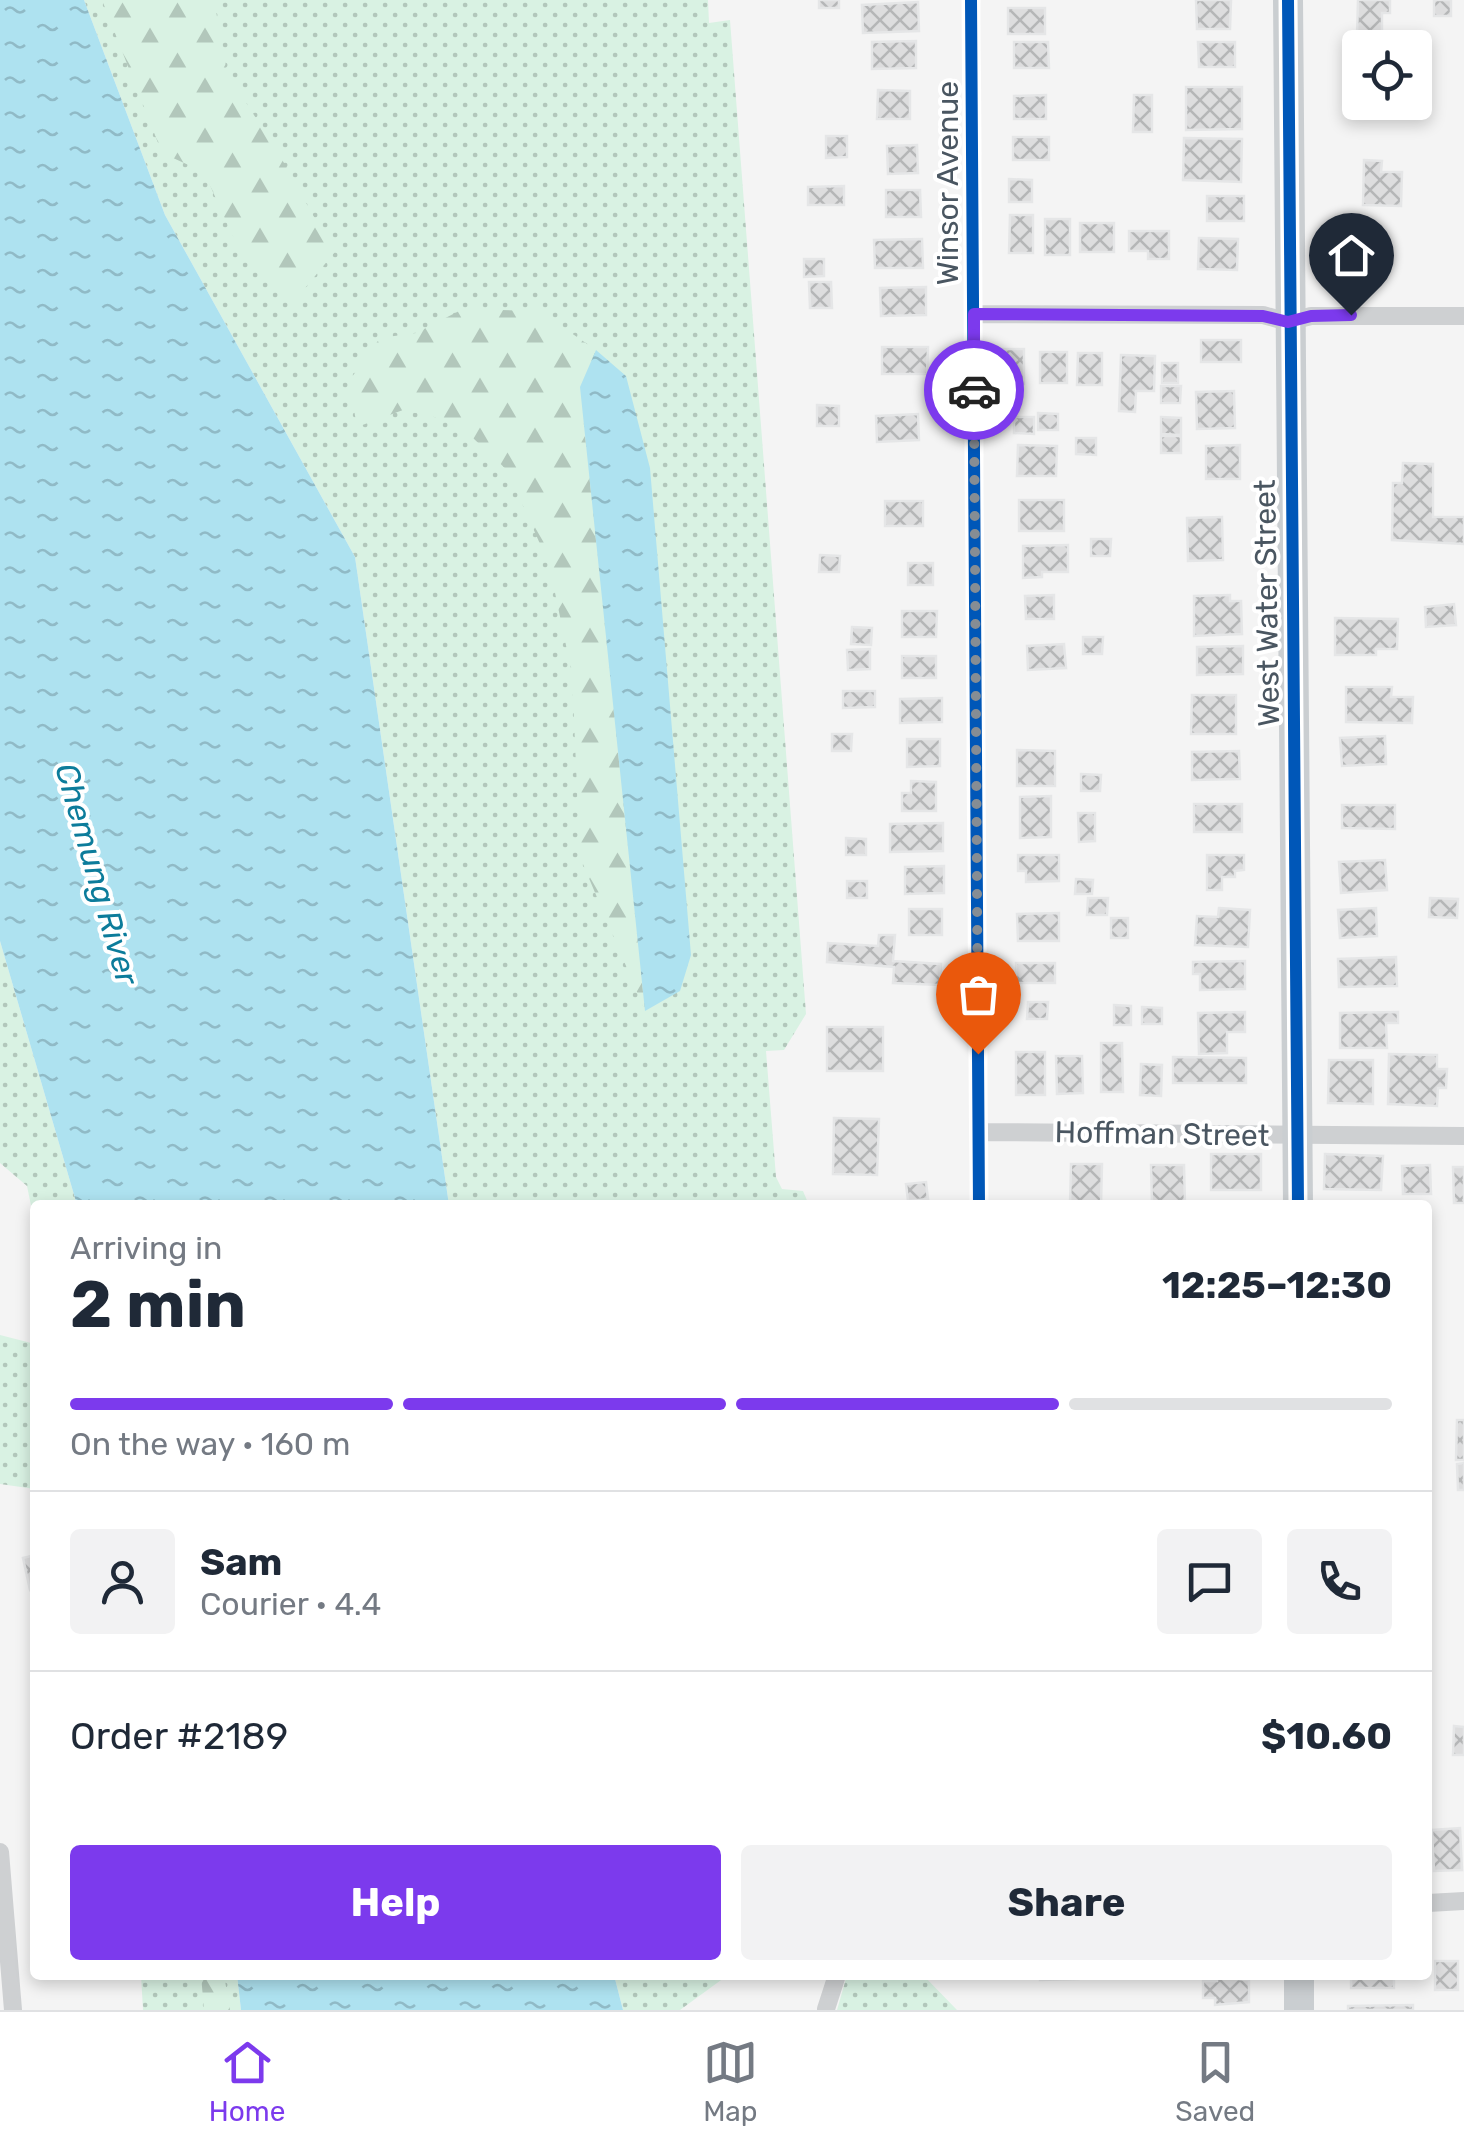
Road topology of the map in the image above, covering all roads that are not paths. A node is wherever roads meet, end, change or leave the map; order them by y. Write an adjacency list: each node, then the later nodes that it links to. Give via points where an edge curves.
1 (971, 0): 3 (street, Winsor Avenue)
2 (1288, 0): 5 (main road, West Water Street)
3 (974, 314): 5 (street, via 1263,316); 6 (street, Winsor Avenue)
4 (1464, 316): 5 (street, via 1311,316)
5 (1288, 322): 7 (main road, West Water Street)
6 (979, 1132): 7 (street, Hoffman Street); 9 (street, Winsor Avenue)
7 (1299, 1136): 8 (street, Hoffman Street); 10 (main road, West Water Street)
8 (1464, 1136)
9 (979, 1200)
10 (1298, 1200)
11 (0, 1852): 17 (street)
12 (1464, 1901): 13 (street)
13 (1432, 1903)
14 (836, 1980): 16 (street)
15 (1298, 1980): 18 (main road)
16 (826, 2009)
17 (14, 2010)
18 (1298, 2010)

